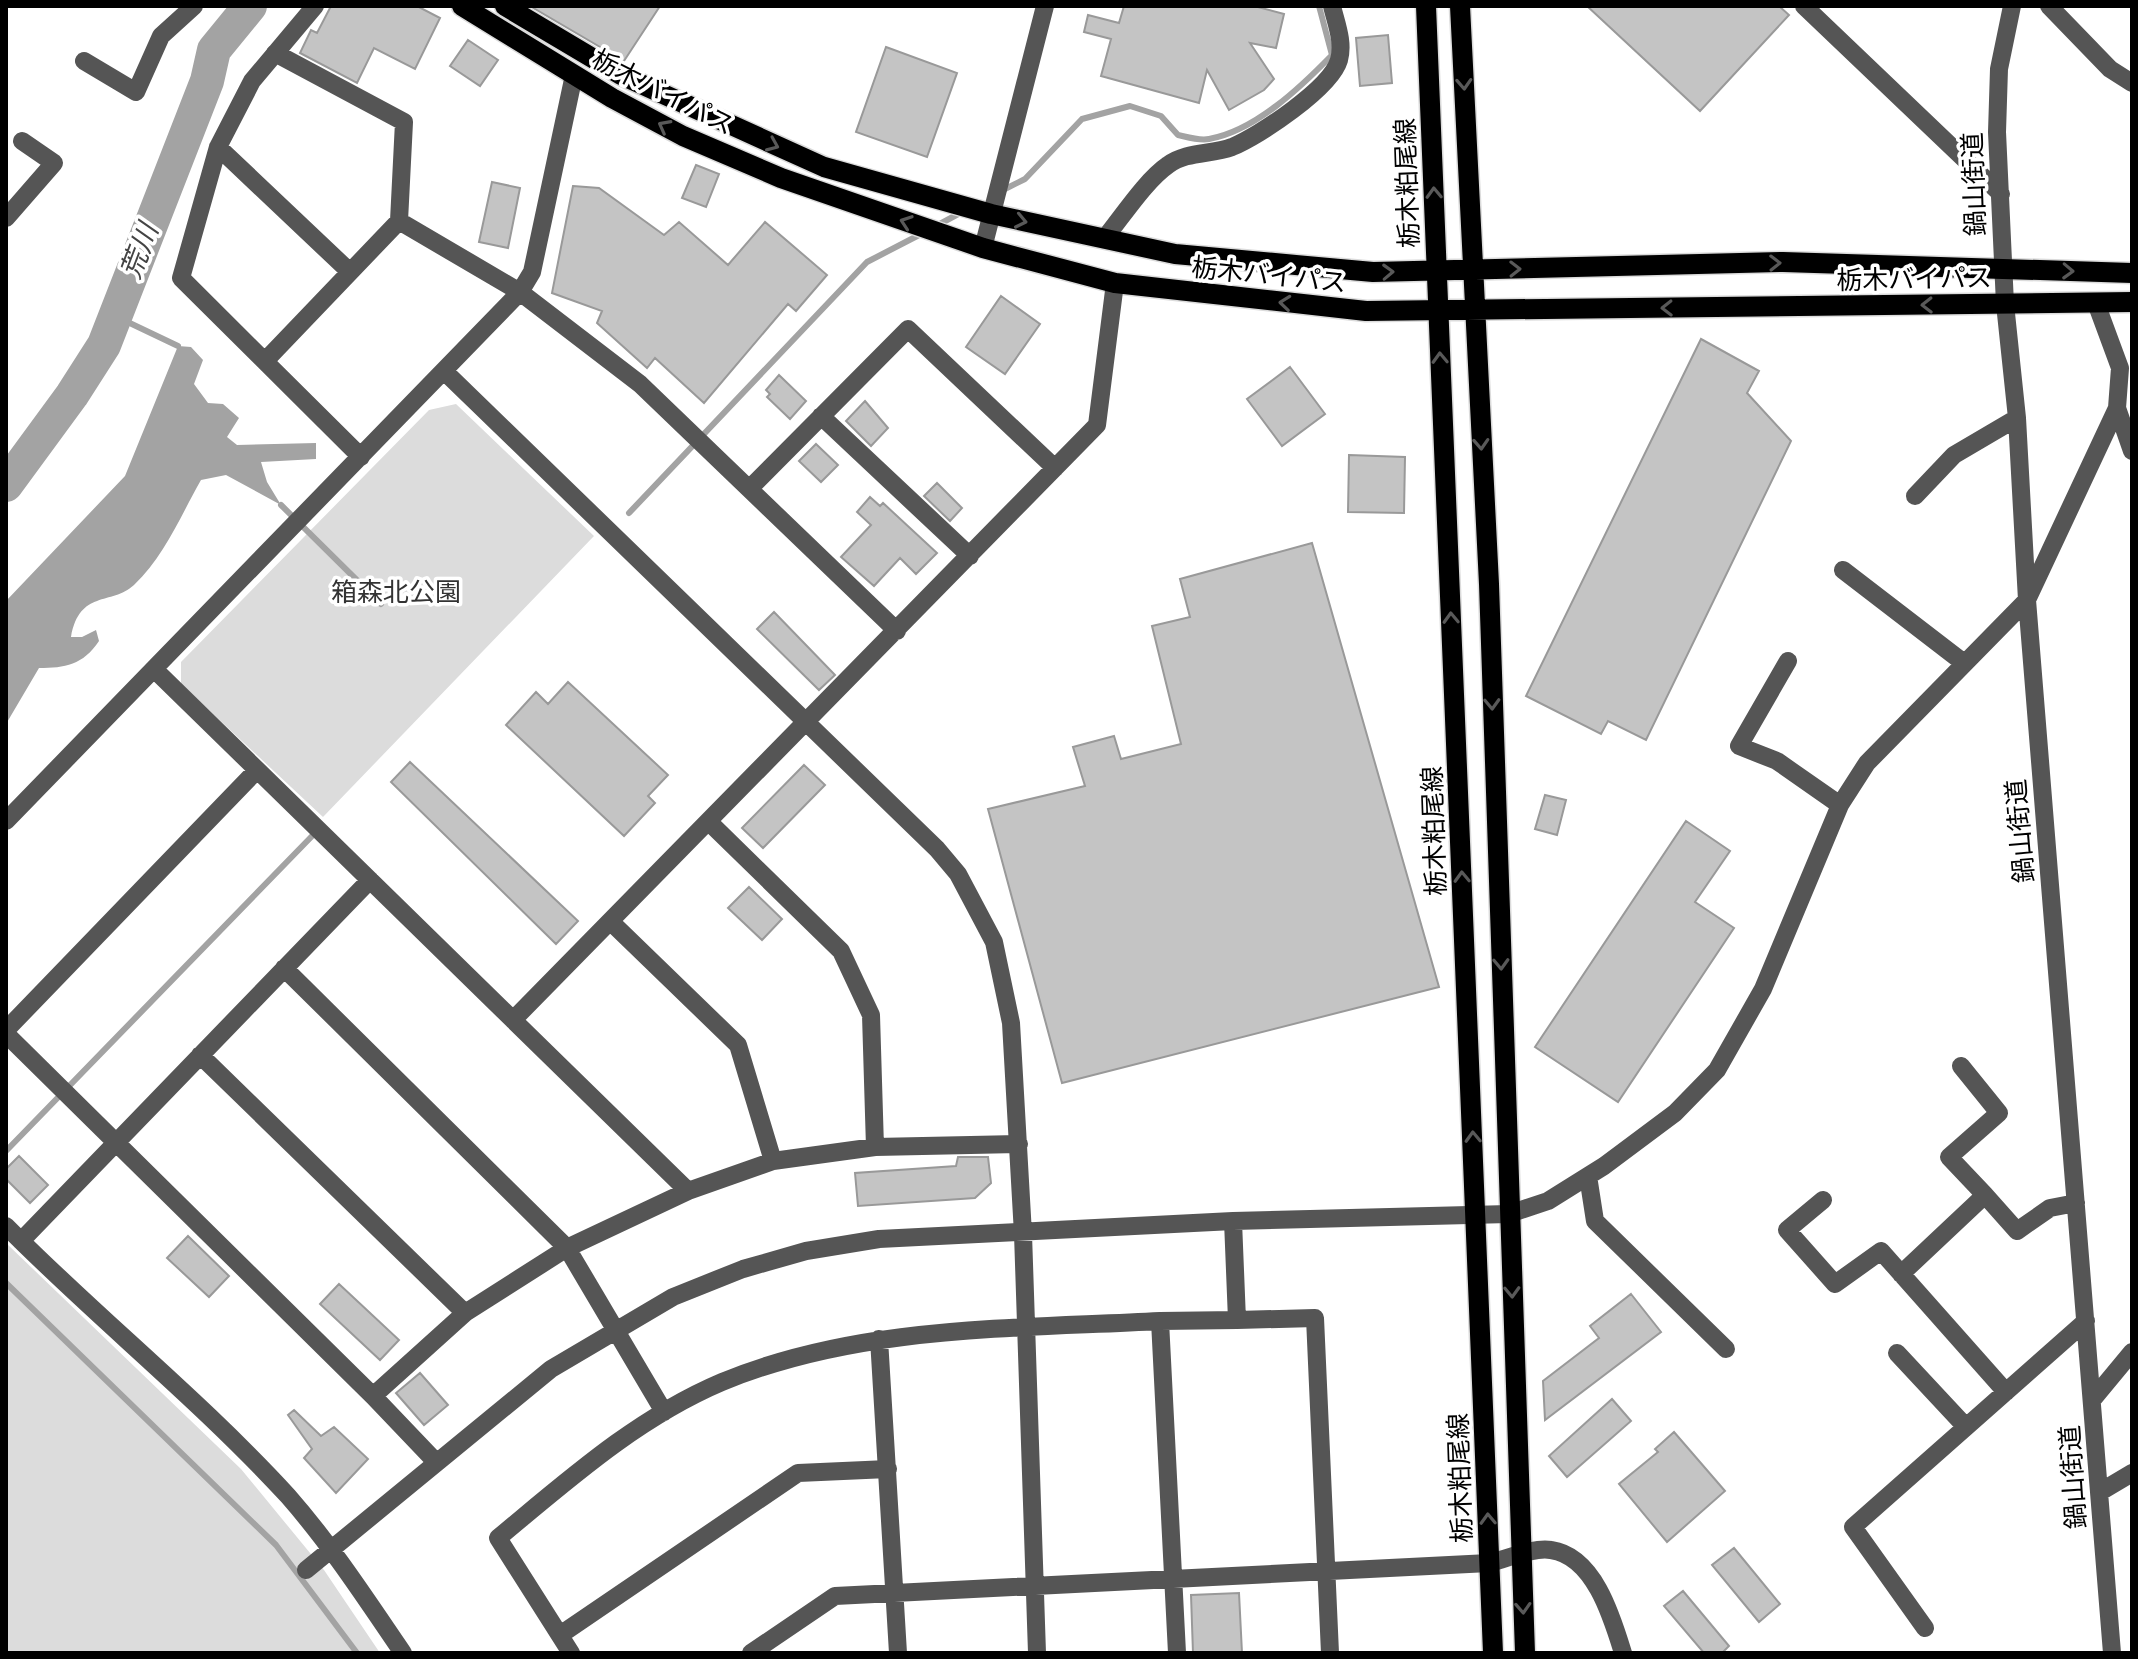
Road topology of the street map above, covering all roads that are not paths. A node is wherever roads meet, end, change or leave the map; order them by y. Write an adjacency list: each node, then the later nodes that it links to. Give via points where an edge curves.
1 (194, 6): 13 (street, via 161,36 136,92)
2 (315, 6): 12 (street)
3 (462, 6): 14 (main road, 栃木バイパス)
4 (505, 6): 19 (main road, 栃木バイパス, one-way to 19, via 621,75 721,123 824,167)
5 (1045, 6): 19 (street)
6 (1332, 6): 22 (street, via 1341,44 1330,77 1282,117 1230,148 1188,154 1169,163)
7 (1426, 6): 26 (main road, 栃木粕尾線, one-way to 7)
8 (1460, 6): 25 (main road, one-way to 25)
9 (1804, 6): 18 (street)
10 (2012, 6): 18 (street, 鍋山街道, via 1999,69)
11 (2049, 6): 15 (street, via 2110,69)
12 (275, 53): 17 (street, via 252,81); 21 (street, via 404,122)
13 (84, 61)
14 (574, 75): 23 (main road, 栃木バイパス, one-way to 14, via 781,178 683,136); 30 (street, via 532,272)
15 (2132, 83)
16 (22, 141): 20 (street, via 54,163)
17 (218, 147): 27 (street); 36 (street, via 181,278)
18 (2001, 194): 24 (street, 鍋山街道)
19 (991, 214): 22 (main road, 栃木バイパス, one-way to 22); 23 (street)
20 (6, 218)
21 (399, 221): 27 (street); 30 (street)
22 (1104, 239): 26 (main road, 栃木バイパス, one-way to 26, via 1175,254 1373,272)
23 (983, 248): 29 (main road, 栃木バイパス)
24 (2004, 269): 25 (main road, 栃木バイパス, one-way to 24, via 1783,262); 28 (main road, 栃木バイパス, one-way to 28); 33 (street, 鍋山街道)
25 (1472, 270): 26 (main road, 栃木バイパス); 35 (main road)
26 (1437, 271): 34 (main road, 栃木粕尾線)
27 (350, 272): 36 (street)
28 (2132, 273)
29 (1115, 283): 34 (main road, 栃木バイパス, one-way to 29, via 1366,311); 43 (street, via 1097,425)
30 (520, 292): 37 (street); 44 (street, via 640,384)
31 (2132, 302): 32 (main road, 栃木バイパス)
32 (2096, 303): 33 (main road, 栃木バイパス); 38 (street, via 2120,368)
33 (2005, 304): 35 (main road, 栃木バイパス, one-way to 35); 40 (street, 鍋山街道)
34 (1438, 311): 35 (main road, 栃木バイパス); 75 (main road, 栃木粕尾線, one-way to 34)
35 (1474, 311): 74 (main road, one-way to 74, via 1489,584)
36 (265, 361): 42 (street)
37 (444, 371): 42 (street); 53 (street)
38 (2117, 408): 41 (street); 48 (street)
39 (821, 416): 43 (street, via 908,329); 44 (street); 46 (street)
40 (2017, 418): 45 (street, via 1954,455); 48 (street, 鍋山街道)
41 (2132, 451)
42 (361, 457): 52 (street)
43 (1055, 468): 46 (street)
44 (751, 487): 49 (street)
45 (1915, 496)
46 (970, 556): 49 (street)
47 (1843, 570): 51 (street)
48 (2027, 600): 51 (street); 73 (street, 鍋山街道)
49 (897, 631): 53 (street)
50 (1788, 661): 55 (street, via 1739,746 1777,761)
51 (1964, 663): 55 (street, via 1867,763)
52 (154, 669): 54 (street); 56 (street)
53 (808, 723): 57 (street); 66 (street, via 937,849 977,906 994,942 1005,990)
54 (257, 770): 58 (street); 62 (street)
55 (1840, 805): 69 (street, via 1763,989 1717,1070 1675,1113)
56 (6, 821)
57 (710, 823): 59 (street); 67 (street, via 841,951 871,1015)
58 (370, 880): 60 (street); 61 (street)
59 (611, 922): 61 (street); 68 (street, via 738,1045)
60 (284, 968): 63 (street); 80 (street)
61 (513, 1020): 70 (street)
62 (6, 1032): 65 (street)
63 (200, 1055): 65 (street); 82 (street)
64 (1961, 1066): 71 (street, via 1999,1113 1949,1157)
65 (117, 1143): 79 (street); 93 (street)
66 (1019, 1144): 67 (street); 78 (street)
67 (875, 1147): 68 (street)
68 (773, 1161): 70 (street)
69 (1588, 1176): 74 (street, via 1548,1201); 89 (street, via 1595,1221)
70 (688, 1191): 80 (street)
71 (1985, 1195): 73 (street, via 2017,1231 2050,1208); 81 (street)
72 (1823, 1200): 81 (street, via 1787,1230 1835,1284 1881,1251)
73 (2076, 1203): 85 (street, 鍋山街道)
74 (1509, 1214): 75 (street); 102 (main road, one-way to 102)
75 (1476, 1215): 76 (street); 103 (main road, 栃木粕尾線, one-way to 75)
76 (1233, 1221): 78 (street); 83 (street)
77 (6, 1226): 79 (street)
78 (1023, 1234): 86 (street, via 879,1239 806,1251 673,1297); 87 (street)
79 (21, 1241): 101 (street, via 248,1454)
80 (567, 1248): 82 (street); 86 (street)
81 (1901, 1274): 92 (street)
82 (465, 1313): 93 (street)
83 (1237, 1320): 84 (street); 105 (street, via 1315,1318)
84 (1160, 1321): 87 (street); 106 (street)
85 (2086, 1321): 92 (street); 94 (street, 鍋山街道)
86 (615, 1328): 95 (street); 97 (street, via 551,1369)
87 (1026, 1328): 88 (street); 107 (street)
88 (879, 1339): 95 (street, via 792,1358 721,1383); 98 (street)
89 (1726, 1349)
90 (2132, 1352): 94 (street)
91 (1897, 1353): 96 (street)
92 (2006, 1392): 96 (street)
93 (373, 1396): 97 (street)
94 (2093, 1399): 100 (street, 鍋山街道)
95 (664, 1412): 110 (street, via 600,1453 498,1538)
96 (1966, 1427): 109 (street, via 1853,1527)
97 (435, 1461): 101 (street)
98 (888, 1469): 108 (street); 110 (street, via 798,1473)
99 (2132, 1473): 100 (street)
100 (2100, 1492): 121 (street, 鍋山街道)
101 (331, 1547): 104 (street); 111 (street)
102 (1520, 1556): 103 (street); 119 (main road, one-way to 119); 120 (street, via 1548,1549 1568,1555 1594,1581)
103 (1489, 1563): 105 (street); 118 (main road, 栃木粕尾線)
104 (306, 1570)
105 (1327, 1571): 106 (street); 117 (street)
106 (1174, 1578): 107 (street); 116 (street)
107 (1033, 1585): 108 (street); 115 (street)
108 (895, 1591): 113 (street, via 835,1596); 114 (street)
109 (1925, 1628)
110 (560, 1635): 112 (street)
111 (403, 1653)
112 (571, 1653)
113 (751, 1653)
114 (898, 1653)
115 (1037, 1653)
116 (1177, 1653)
117 (1330, 1653)
118 (1493, 1653)
119 (1525, 1653)
120 (1623, 1653)
121 (2112, 1653)

